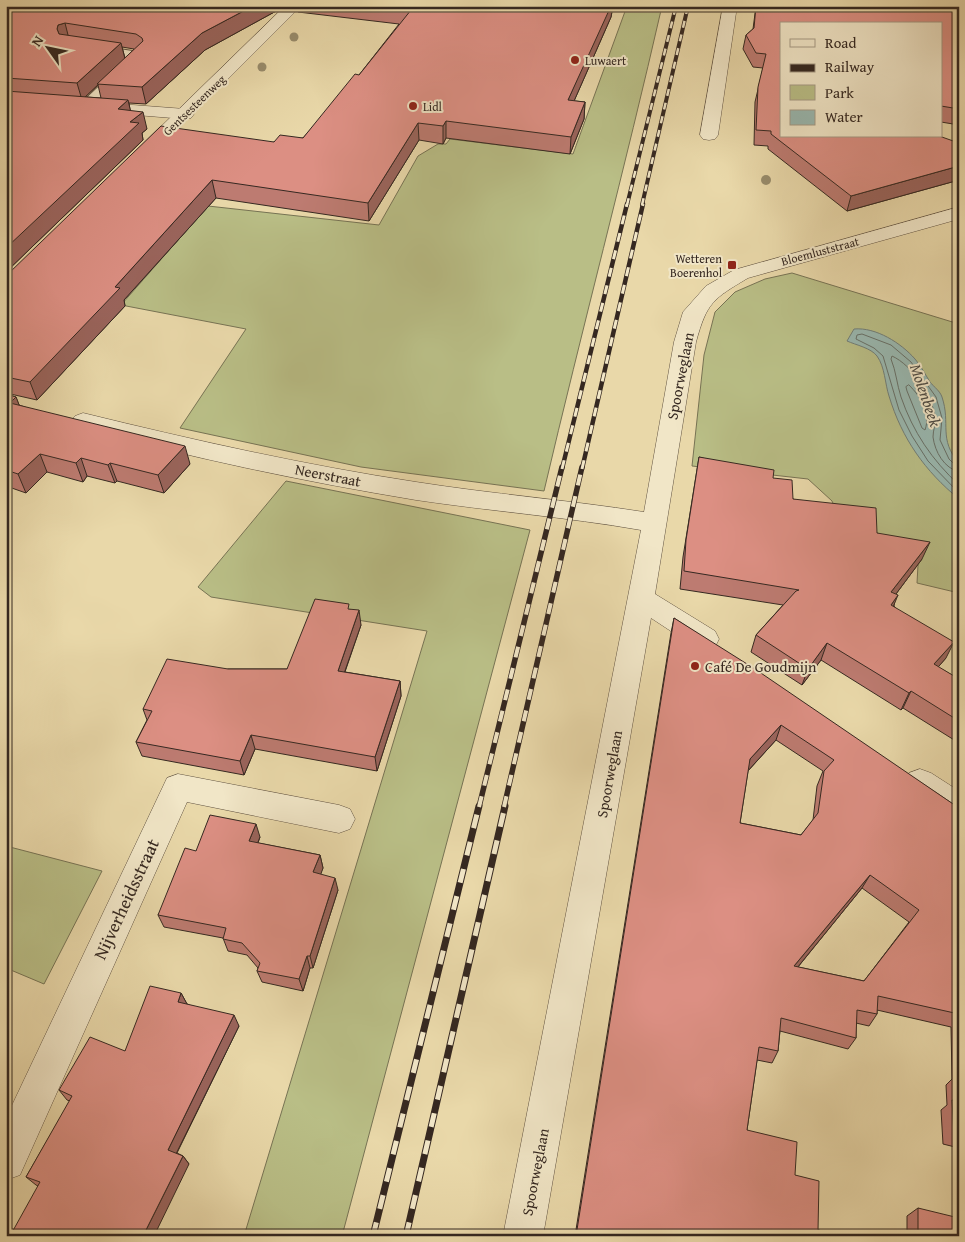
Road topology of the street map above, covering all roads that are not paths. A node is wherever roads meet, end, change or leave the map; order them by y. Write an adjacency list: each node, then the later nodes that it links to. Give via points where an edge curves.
1 (294, 6): 6 (street, Gentsesteenweg)
2 (730, 6): 7 (street)
3 (77, 47): 5 (lane, via 139,56)
4 (65, 105): 5 (street)
5 (85, 106): 6 (street)
6 (185, 114): 8 (street, Gentsesteenweg)
7 (709, 135)
8 (134, 163)
9 (959, 213): 10 (street, Bloemluststraat, via 741,274 713,290)
10 (694, 312): 12 (street, Spoorweglaan, via 684,342)
11 (62, 416): 12 (street, Neerstraat, via 223,455 398,488)
12 (655, 523): 13 (street, Spoorweglaan)
13 (641, 598): 14 (street); 19 (street, Spoorweglaan)
14 (729, 655)
15 (901, 769): 16 (street)
16 (959, 808)
17 (340, 819): 18 (street, Nijverheidsstraat, via 178,787)
18 (6, 1161)
19 (522, 1236)

